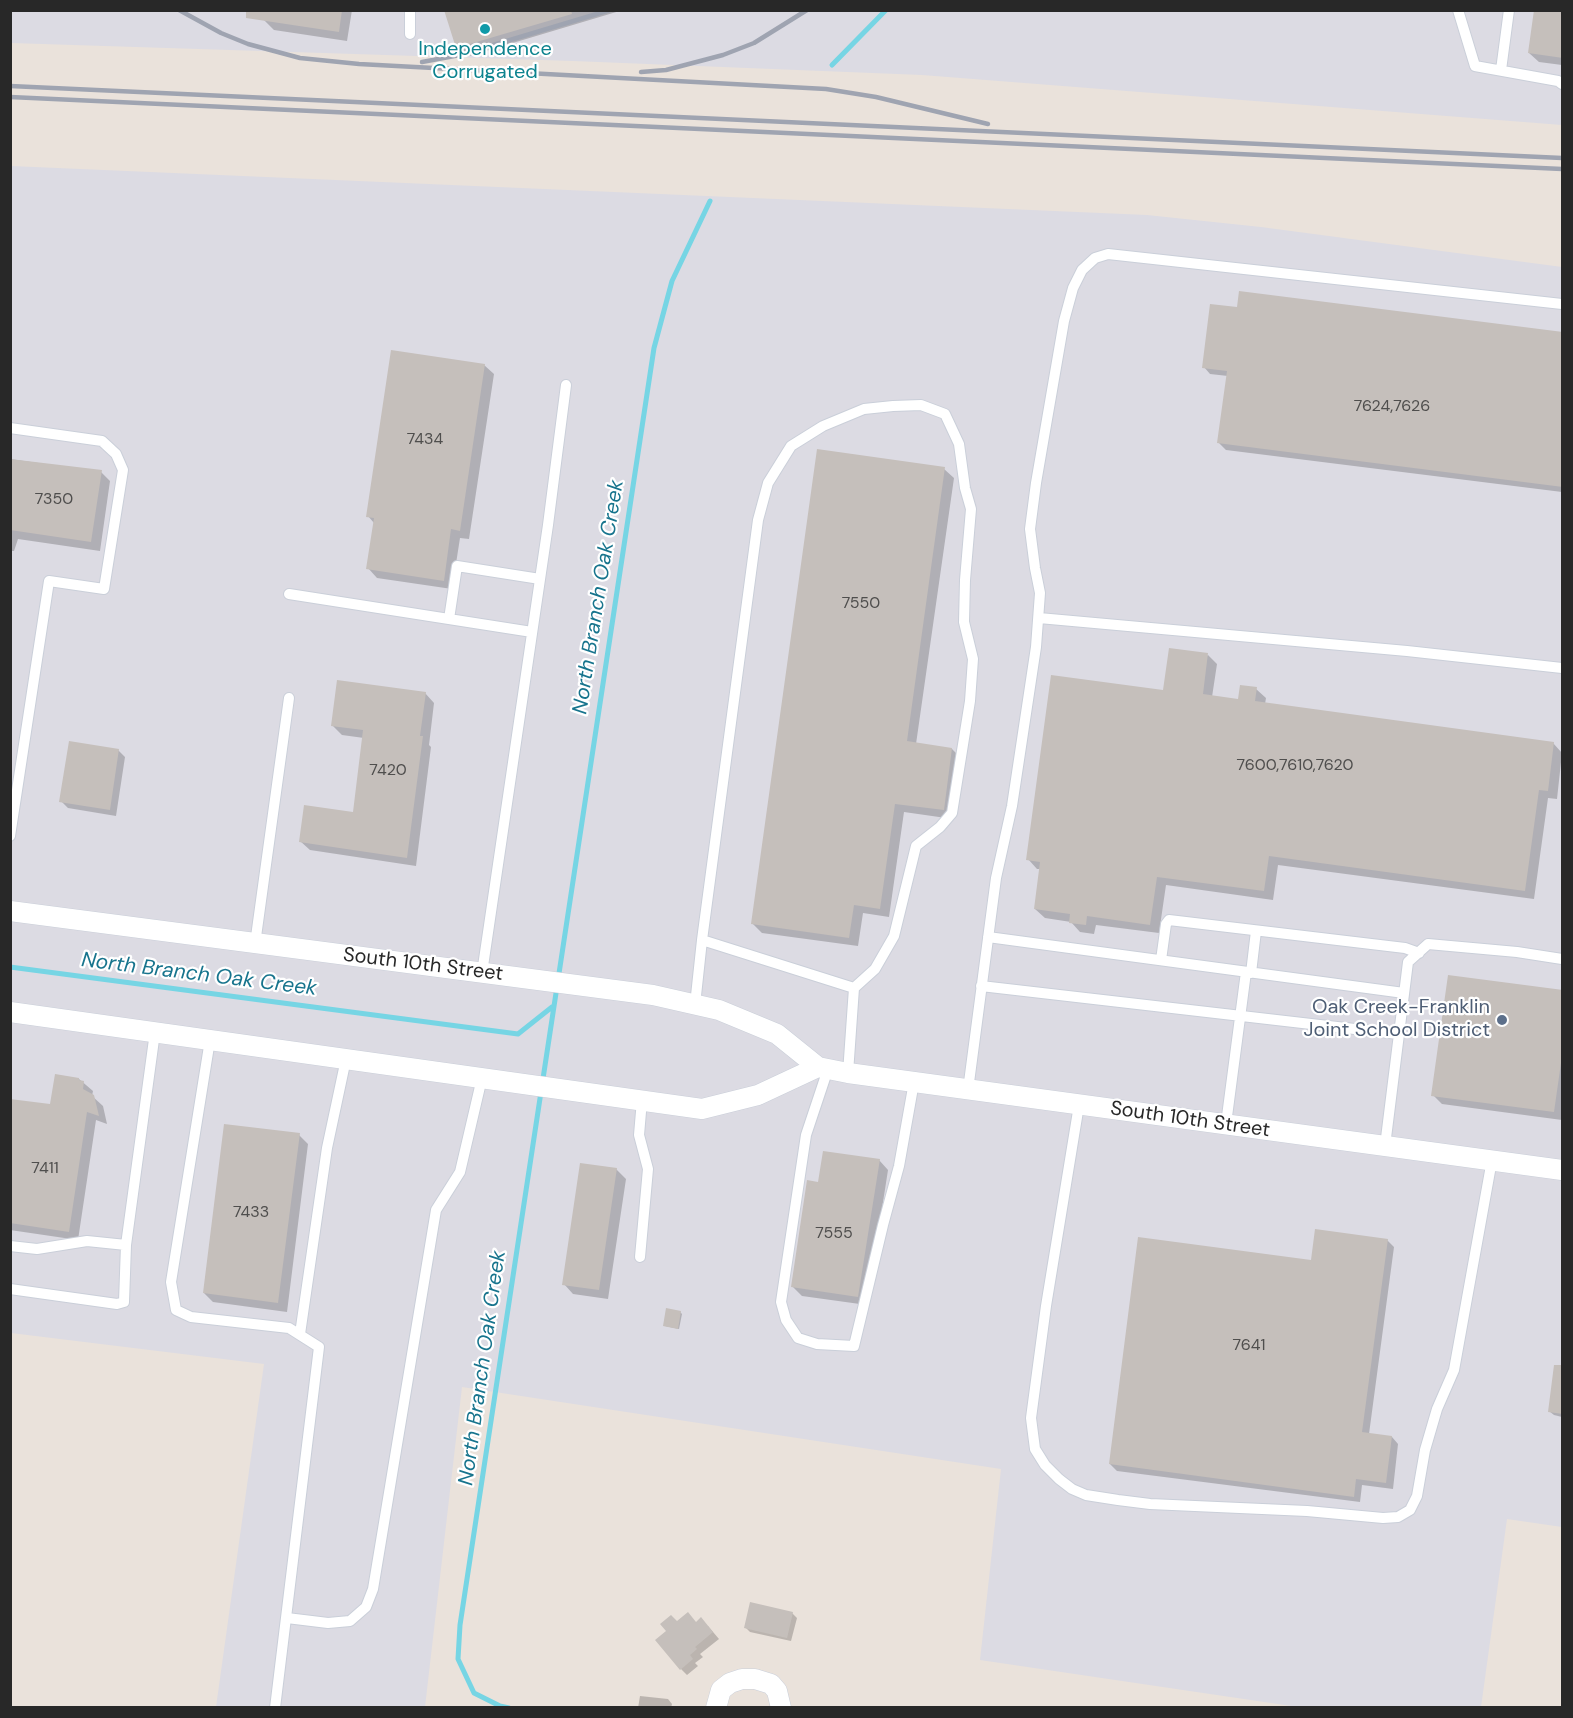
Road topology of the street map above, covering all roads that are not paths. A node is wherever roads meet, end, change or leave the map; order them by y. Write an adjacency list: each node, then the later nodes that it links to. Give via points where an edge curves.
1 (410, 10): 4 (lane)
2 (1458, 10): 5 (lane, via 1475,66)
3 (1509, 10): 5 (lane)
4 (410, 34)
5 (1501, 70): 6 (lane)
6 (1563, 84)
7 (1563, 304): 12 (lane, via 1108,254 1095,258 1082,270 1073,288 1064,321 1036,483 1030,529 1040,593)
8 (566, 385): 10 (lane)
9 (10, 428): 17 (lane, via 102,441 116,454 123,470 104,589 49,581)
10 (540, 579): 13 (lane, via 457,566); 14 (lane)
11 (289, 594): 13 (lane)
12 (1039, 618): 15 (lane); 20 (lane, via 1012,806)
13 (449, 619): 14 (lane)
14 (532, 632): 27 (lane)
15 (1563, 668)
16 (289, 698): 22 (lane)
17 (10, 836)
18 (10, 911): 22 (street, South 10th Street)
19 (1256, 931): 23 (lane, via 1405,948); 25 (lane, via 1169,920); 26 (lane)
20 (988, 937): 25 (lane); 28 (lane)
21 (702, 940): 29 (lane); 29 (lane, via 758,520 768,483 791,446 823,426 864,409 921,405 945,414 959,444 971,509 964,591 964,622 973,659 970,701 952,813 916,846 894,936 875,969); 31 (lane)
22 (255, 944): 27 (street, South 10th Street)
23 (1419, 953): 24 (lane, via 1428,944); 30 (lane, via 1408,962)
24 (1563, 959)
25 (1161, 960): 26 (lane)
26 (1249, 972): 30 (lane); 33 (lane)
27 (482, 973): 31 (street, South 10th Street, via 653,995)
28 (981, 986): 33 (lane); 41 (lane)
29 (854, 988): 38 (lane)
30 (1404, 993): 35 (lane)
31 (695, 1005): 38 (street, South 10th Street, via 719,1010 777,1034)
32 (10, 1012): 34 (street)
33 (1240, 1016): 35 (lane); 44 (lane)
34 (155, 1032): 36 (street); 48 (lane)
35 (1398, 1034): 45 (lane)
36 (210, 1040): 37 (street); 52 (lane, via 171,1282 176,1310 191,1317 289,1328)
37 (346, 1059): 39 (street); 52 (lane, via 327,1148)
38 (831, 1070): 40 (street, South 10th Street); 40 (lane, via 806,1135 781,1302 786,1320 798,1338 817,1344 854,1346 899,1166); 42 (street, via 702,1109)
39 (482, 1078): 42 (street); 53 (lane, via 460,1172 436,1210 373,1589 366,1607 350,1621 328,1623)
40 (914, 1082): 41 (street, South 10th Street)
41 (968, 1090): 43 (street, South 10th Street)
42 (642, 1100): 50 (lane, via 639,1134 648,1169)
43 (1079, 1105): 44 (street, South 10th Street); 46 (lane, via 1031,1418 1035,1449 1059,1479 1086,1495 1118,1500 1383,1518 1398,1517 1410,1510 1417,1496 1437,1410 1454,1370)
44 (1226, 1124): 45 (street, South 10th Street)
45 (1385, 1146): 46 (street, South 10th Street)
46 (1492, 1160): 47 (street, South 10th Street)
47 (1563, 1170)
48 (126, 1245): 49 (lane, via 87,1241 37,1249); 51 (lane, via 124,1302)
49 (10, 1246)
50 (640, 1257)
51 (10, 1289)
52 (300, 1334): 53 (lane, via 319,1347)
53 (287, 1618): 54 (lane)
54 (275, 1707)
55 (716, 1707): 56 (street, via 721,1690 730,1683 755,1679 771,1684)
56 (781, 1707)

